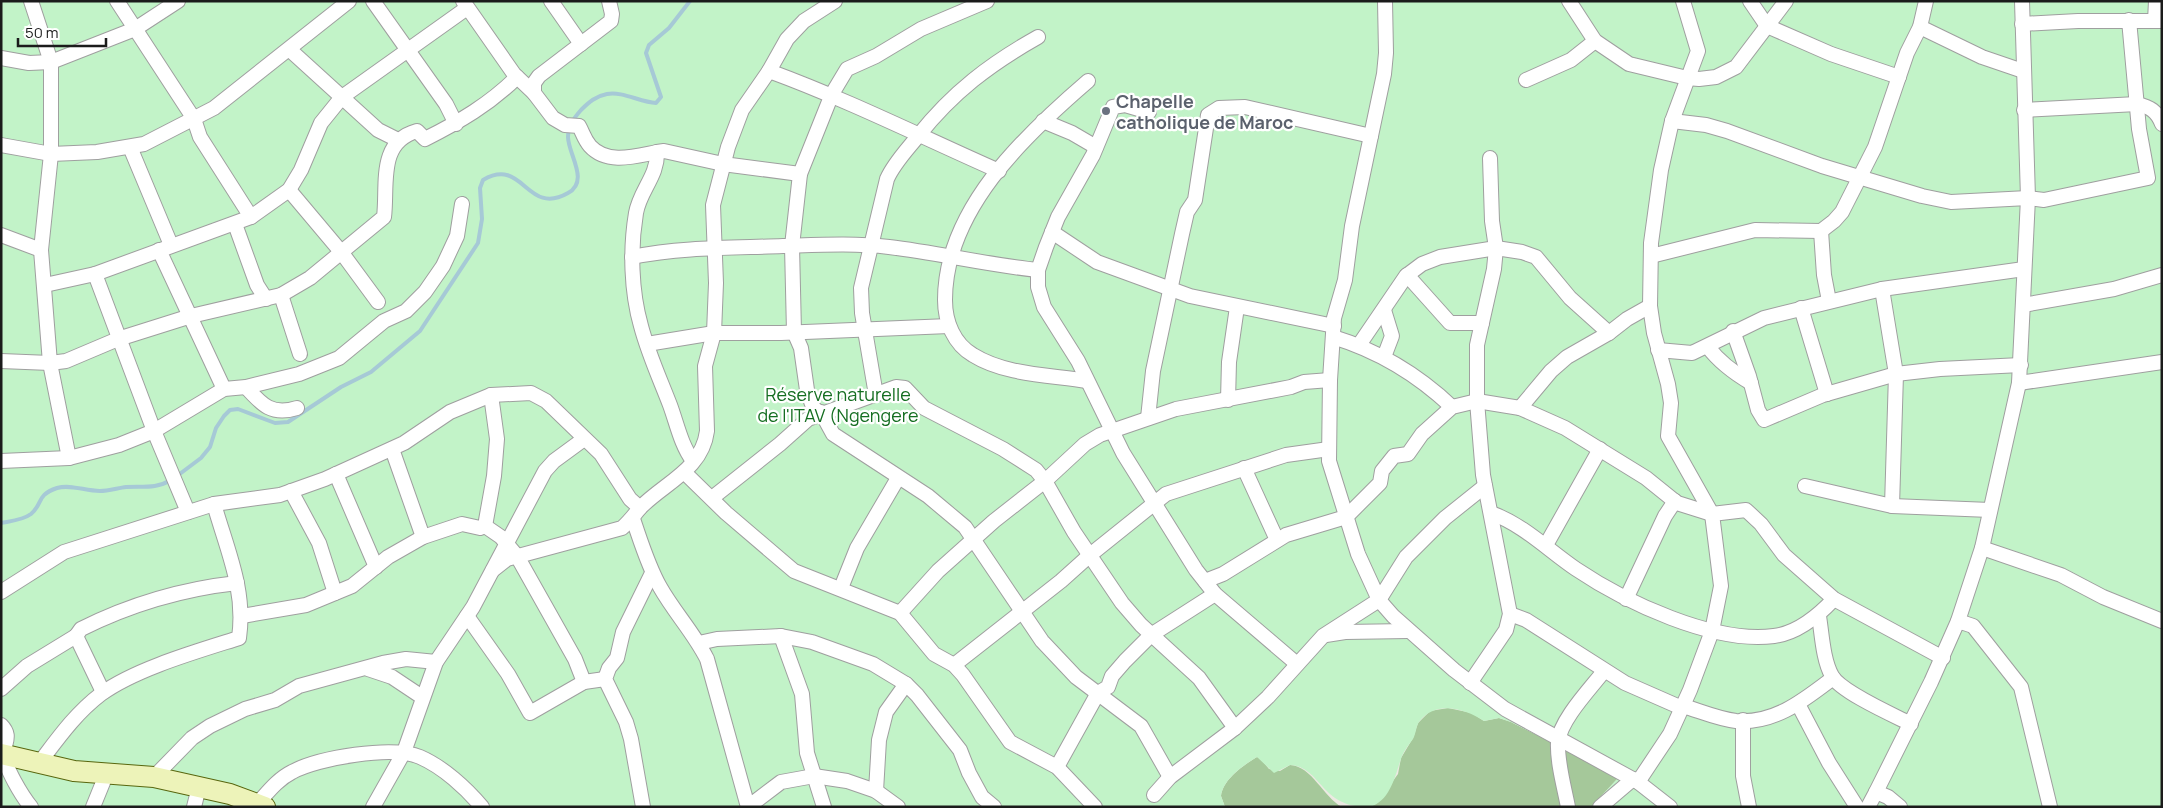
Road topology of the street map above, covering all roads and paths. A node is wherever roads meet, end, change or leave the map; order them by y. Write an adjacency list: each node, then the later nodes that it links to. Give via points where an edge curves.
1 (31, 1): 31 (street)
2 (117, 1): 24 (street)
3 (178, 1): 24 (street)
4 (349, 1): 28 (street)
5 (373, 1): 29 (street)
6 (551, 1): 27 (street)
7 (609, 1): 27 (street, via 610,21)
8 (835, 1): 32 (street, via 796,29)
9 (987, 1): 40 (street, via 922,29 847,69)
10 (1385, 1): 51 (street, via 1386,53)
11 (1569, 1): 26 (street)
12 (1684, 1): 36 (street, via 1698,51)
13 (1750, 1): 22 (street)
14 (1786, 1): 22 (street)
15 (1926, 1): 23 (street)
16 (2022, 1): 21 (street)
17 (2156, 1): 20 (street)
18 (465, 4): 29 (street); 34 (street)
19 (2129, 20): 20 (street); 21 (street); 42 (street)
20 (2158, 21)
21 (2022, 24): 33 (street)
22 (1767, 26): 35 (street, via 1831,54); 36 (street, via 1736,67 1726,74 1710,79)
23 (1920, 27): 33 (street, via 1982,57); 35 (street)
24 (134, 29): 31 (street); 45 (street)
25 (1038, 37): 50 (street, via 990,65 958,92)
26 (1595, 41): 36 (street, via 1629,64); 37 (street, via 1571,60)
27 (581, 44): 39 (street, via 539,76 534,83)
28 (290, 50): 41 (street); 45 (street, via 240,90)
29 (409, 50): 41 (street); 48 (street)
30 (1, 58): 31 (street, via 30,63)
31 (51, 62): 57 (street)
32 (769, 71): 40 (street); 59 (street, via 742,110)
33 (2023, 71): 43 (street)
34 (517, 77): 39 (street); 48 (street, via 503,91)
35 (1899, 77): 62 (street, via 1875,147)
36 (1687, 78): 47 (street)
37 (1526, 80)
38 (1088, 82): 46 (street)
39 (534, 93): 56 (street, via 553,118 579,126 582,135 599,153 619,159)
40 (832, 94): 50 (street); 61 (street)
41 (342, 97): 52 (street, via 378,130); 63 (street, via 321,124)
42 (2150, 107): 43 (street); 49 (street); 64 (street, via 2148,178 2044,200)
43 (2024, 110): 64 (street)
44 (1149, 112): 54 (street, via 1125,105 1113,107)
45 (194, 119): 55 (street); 66 (street, via 200,136)
46 (1043, 121): 54 (street); 60 (street)
47 (1672, 121): 62 (street, via 1720,129); 78 (street, via 1655,206)
48 (456, 124): 52 (street, via 425,139 417,132)
49 (2162, 124)
50 (918, 136): 60 (street); 72 (street, via 887,179)
51 (1371, 136): 87 (street, via 1245,107 1219,108 1208,115 1195,200 1187,212); 102 (street)
52 (398, 140): 77 (street, via 389,154 386,169 384,217)
53 (1, 145): 57 (street)
54 (1096, 147): 69 (street)
55 (130, 148): 57 (street); 73 (street)
56 (657, 152): 59 (street, via 674,152); 79 (street, via 655,172 636,212)
57 (51, 154): 76 (street)
58 (1490, 158): 75 (street)
59 (723, 164): 61 (street); 74 (street, via 713,205)
60 (999, 171): 80 (street, via 959,232)
61 (800, 174): 71 (street)
62 (1860, 177): 64 (street, via 1952,202); 68 (street, via 1842,212)
63 (289, 190): 66 (street); 77 (street)
64 (2028, 198): 81 (street)
65 (462, 204): 123 (street, via 457,236 443,266 425,292 406,311 384,321 339,358 299,374)
66 (251, 217): 67 (street)
67 (236, 224): 73 (street); 90 (street, via 257,284)
68 (1821, 231): 78 (street, via 1755,230); 91 (street)
69 (1052, 232): 82 (street); 87 (street, via 1097,262)
70 (1, 235): 76 (street)
71 (792, 246): 72 (street); 74 (street); 103 (street)
72 (871, 246): 80 (street); 101 (street, via 861,288)
73 (165, 247): 83 (street); 98 (street)
74 (714, 248): 79 (street); 105 (street)
75 (1496, 248): 84 (street, via 1440,257); 99 (street); 106 (street, via 1536,257 1570,298)
76 (41, 250): 86 (street)
77 (342, 254): 89 (street); 92 (street)
78 (1651, 256): 94 (street)
79 (632, 257): 108 (street, via 638,312)
80 (951, 257): 82 (street); 100 (street, via 945,284)
81 (2024, 269): 88 (street); 93 (street)
82 (1038, 270): 120 (street, via 1038,287 1044,307)
83 (95, 274): 86 (street); 107 (street)
84 (1407, 275): 97 (street); 99 (street, via 1450,323)
85 (2162, 275): 93 (street, via 2114,290)
86 (44, 284): 116 (street)
87 (1170, 289): 95 (street); 134 (street, via 1153,371)
88 (1882, 289): 91 (street); 118 (street)
89 (280, 295): 90 (street); 112 (street)
90 (266, 299): 98 (street)
91 (1829, 301): 96 (street)
92 (378, 302)
93 (2023, 305): 117 (street)
94 (1650, 306): 106 (street); 111 (street)
95 (1238, 307): 102 (street); 128 (street, via 1229,362)
96 (1801, 308): 104 (street, via 1764,318); 125 (street)
97 (1384, 310): 109 (street); 113 (street, via 1392,336)
98 (191, 316): 107 (street); 124 (street)
99 (1482, 323): 129 (street, via 1477,345)
100 (949, 326): 101 (street); 120 (street, via 971,354 1002,368)
101 (865, 329): 103 (street); 127 (street)
102 (1333, 331): 109 (street); 119 (street)
103 (794, 332): 105 (street); 133 (street, via 801,348 813,407)
104 (1733, 332): 110 (street); 121 (street)
105 (714, 333): 108 (street); 143 (street, via 705,366 706,440)
106 (1609, 334): 132 (street, via 1567,357)
107 (118, 340): 116 (street, via 84,355); 135 (street)
108 (647, 344): 143 (street, via 688,454)
109 (1359, 345): 113 (street)
110 (1708, 347): 111 (street, via 1692,353); 121 (street, via 1734,374)
111 (1658, 350): 161 (street, via 1671,403 1668,436)
112 (300, 354)
113 (1384, 358): 130 (street, via 1427,384)
114 (1, 361): 116 (street)
115 (2162, 362): 122 (street)
116 (50, 363): 141 (street)
117 (2021, 364): 118 (street); 122 (street)
118 (1896, 374): 125 (street); 156 (street)
119 (1330, 380): 128 (street); 140 (street)
120 (1087, 381): 136 (street)
121 (1751, 383): 125 (street, via 1764,420)
122 (2019, 384): 157 (street)
123 (246, 387): 124 (street); 131 (street, via 270,409 285,412)
124 (224, 390): 135 (street)
125 (1827, 394)
126 (491, 395): 137 (street, via 531,393 546,401); 139 (street, via 450,412); 163 (street, via 497,439)
127 (876, 395): 133 (street); 148 (street, via 905,388 924,408 1019,458)
128 (1228, 400): 134 (street, via 1176,409)
129 (1477, 401): 130 (street); 132 (street); 149 (street)
130 (1452, 407): 162 (street, via 1422,434 1408,454 1394,456 1382,471 1380,483)
131 (297, 408)
132 (1520, 408): 138 (street)
133 (820, 413): 147 (street, via 833,434); 152 (street, via 808,419)
134 (1148, 418): 136 (street)
135 (154, 431): 141 (street, via 119,445); 158 (street)
136 (1111, 431): 148 (street, via 1084,444); 154 (street)
137 (584, 439): 159 (street, via 601,454); 167 (street, via 545,471)
138 (1600, 448): 153 (street); 168 (street)
139 (392, 449): 146 (street); 164 (street)
140 (1329, 450): 144 (street, via 1286,456); 162 (street, via 1332,476)
141 (69, 458): 142 (street)
142 (1, 461)
143 (694, 461): 145 (street)
144 (1244, 468): 154 (street, via 1175,490); 166 (street)
145 (685, 473): 152 (street); 159 (street)
146 (336, 474): 151 (street); 172 (street)
147 (898, 478): 165 (street, via 947,510); 177 (street, via 858,548)
148 (1045, 481): 165 (street); 170 (street)
149 (1485, 486): 160 (street); 183 (street, via 1406,557)
150 (1805, 486): 156 (street)
151 (291, 491): 155 (street); 179 (street, via 318,543)
152 (712, 498): 177 (street, via 783,564 808,578)
153 (1675, 501): 161 (street); 182 (street)
154 (1155, 502): 170 (street); 175 (street)
155 (214, 504): 158 (street); 176 (street)
156 (1892, 506): 157 (street)
157 (1990, 510): 169 (street)
158 (188, 512): 178 (street, via 64,552)
159 (636, 514): 171 (street, via 622,528); 174 (street)
160 (1491, 514): 168 (street, via 1507,519); 186 (street)
161 (1712, 514): 181 (street, via 1746,510 1784,555); 193 (street, via 1721,586)
162 (1346, 517): 166 (street, via 1305,527); 183 (street, via 1358,554)
163 (485, 526): 164 (street, via 462,524); 167 (street)
164 (423, 538): 172 (street)
165 (975, 540): 184 (street); 185 (street, via 925,583)
166 (1277, 540): 175 (street, via 1223,574)
167 (507, 544): 171 (street); 173 (street)
168 (1546, 545): 182 (street)
169 (1982, 548): 190 (street); 191 (street, via 2061,575)
170 (1090, 555): 184 (street, via 1061,582); 194 (street, via 1122,603)
171 (517, 556): 173 (street); 207 (street)
172 (376, 567): 179 (street, via 352,586)
173 (493, 570): 188 (street)
174 (652, 573): 198 (street); 206 (street, via 623,632 617,658)
175 (1204, 581): 180 (street)
176 (238, 583): 187 (street); 195 (street, via 203,587 131,607 81,629)
177 (841, 588): 185 (street)
178 (1, 592)
179 (335, 593): 187 (street, via 306,605)
180 (1215, 594): 194 (street); 201 (street)
181 (1834, 598): 189 (street); 199 (street)
182 (1626, 599): 193 (street)
183 (1379, 600): 192 (street); 197 (street)
184 (1022, 610): 202 (street); 212 (street, via 1059,660)
185 (900, 613): 202 (street, via 934,654)
186 (1510, 614): 204 (street, via 1526,620); 208 (street, via 1506,630)
187 (242, 616): 211 (street, via 239,638 179,658)
188 (466, 616): 200 (street); 207 (street, via 508,674 530,713)
189 (1819, 616): 193 (street, via 1777,636 1756,637); 205 (street)
190 (1958, 621): 199 (street); 252 (street, via 1973,626 2021,687)
191 (2162, 621)
192 (1408, 631): 197 (street, via 1345,632); 208 (street)
193 (1712, 631): 215 (street)
194 (1151, 635): 212 (street, via 1112,676 1108,687); 219 (street, via 1199,678)
195 (76, 636): 210 (street, via 27,666); 211 (street)
196 (782, 636): 198 (street); 209 (street, via 812,642 873,664); 226 (street, via 802,694 805,745)
197 (1323, 636): 201 (street)
198 (699, 643): 226 (street, via 748,807 780,782)
199 (1943, 658): 217 (street)
200 (436, 662): 203 (street, via 406,659); 213 (street)
201 (1297, 664): 219 (street)
202 (954, 665): 224 (street, via 1010,742)
203 (368, 668): 213 (street, via 392,677); 227 (street, via 299,686 275,700 245,709 210,726 192,738)
204 (1604, 671): 215 (street); 220 (street, via 1576,706)
205 (1833, 678): 214 (street); 217 (street, via 1868,702)
206 (605, 679): 207 (street); 240 (street, via 632,739)
207 (584, 682)
208 (1470, 683): 220 (street, via 1505,709)
209 (906, 684): 231 (street, via 886,712 879,740); 243 (street, via 960,750 982,797)
210 (1, 689)
211 (103, 692): 223 (street, via 72,721)
212 (1098, 693): 224 (street); 228 (street, via 1142,726)
213 (422, 697): 221 (street)
214 (1798, 704): 216 (street, via 1782,713); 249 (street)
215 (1683, 707): 216 (street); 229 (street, via 1657,757)
216 (1743, 720): 248 (street, via 1743,776)
217 (1911, 724): 232 (street)
218 (1, 725): 222 (street, via 8,739)
219 (1235, 728): 228 (street)
220 (1558, 740): 229 (street); 245 (street)
221 (404, 752): 234 (street, via 333,759 292,772 272,787); 238 (street); 239 (street, via 436,766)
222 (3, 754): 223 (street); 235 (street)
223 (40, 762): 225 (street)
224 (1057, 767): 244 (street)
225 (106, 775): 227 (street); 236 (street)
226 (814, 776): 231 (street, via 848,780); 241 (street)
227 (154, 777): 230 (street)
228 (1170, 777): 233 (street)
229 (1636, 781): 246 (street); 247 (street)
230 (199, 787): 234 (street); 237 (street)
231 (876, 791): 242 (street)
232 (1876, 792): 250 (street); 251 (street)
233 (1154, 795)
234 (261, 805)
235 (31, 807)
236 (93, 807)
237 (194, 807)
238 (373, 807)
239 (482, 807)
240 (643, 807)
241 (824, 807)
242 (898, 807)
243 (994, 807)
244 (1095, 807)
245 (1568, 807)
246 (1600, 807)
247 (1670, 807)
248 (1749, 807)
249 (1857, 807)
250 (1868, 807)
251 (1900, 807)
252 (2050, 807)

